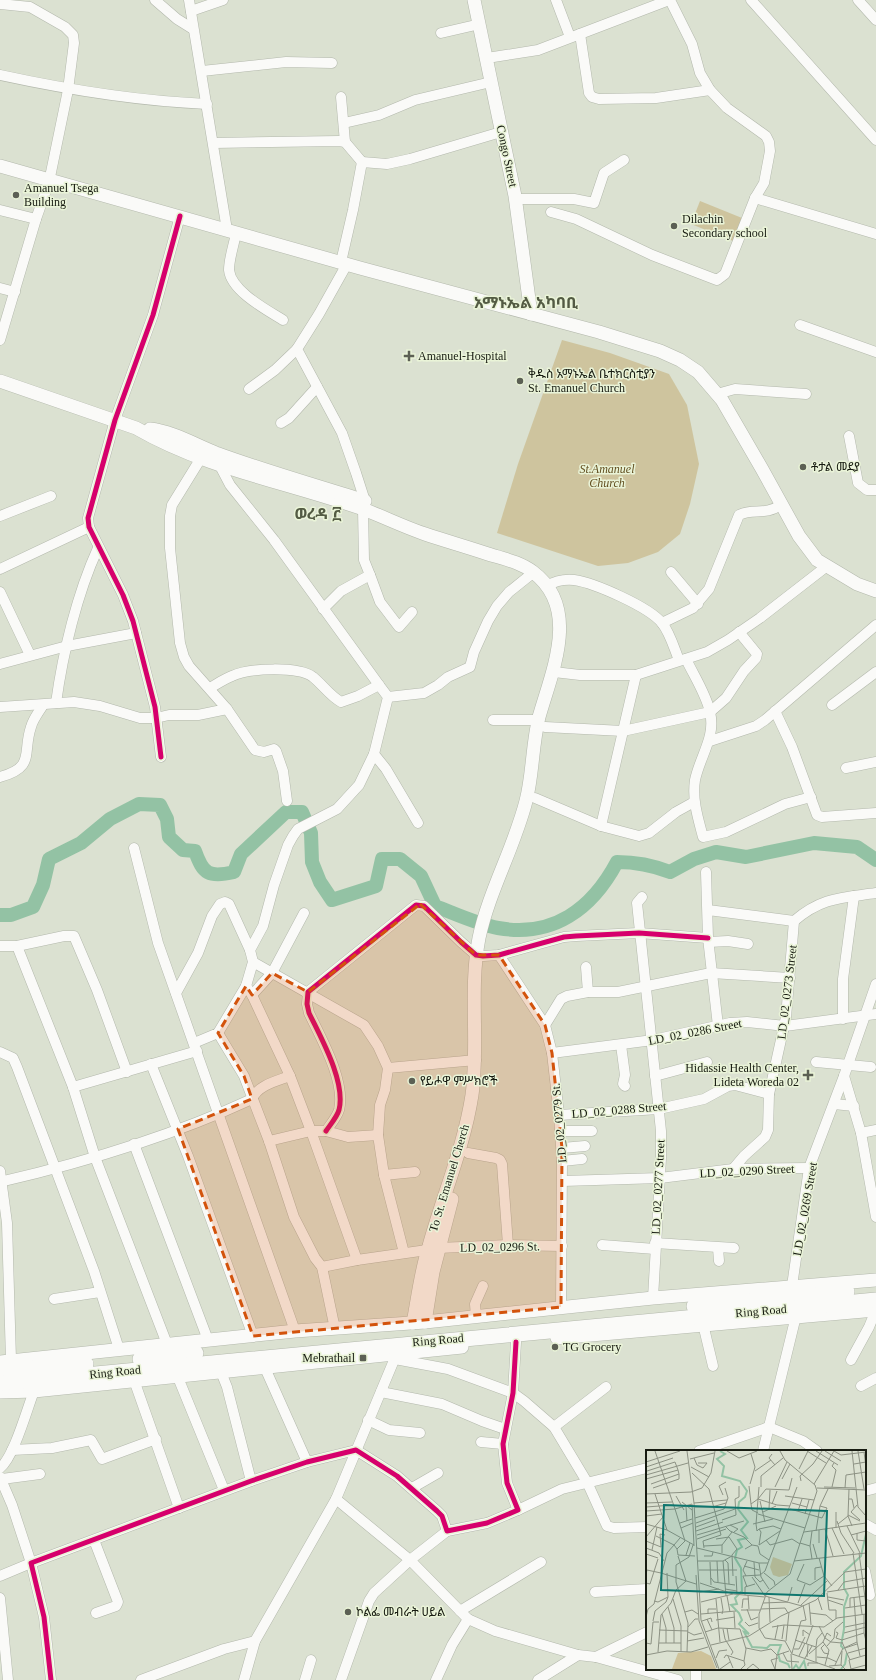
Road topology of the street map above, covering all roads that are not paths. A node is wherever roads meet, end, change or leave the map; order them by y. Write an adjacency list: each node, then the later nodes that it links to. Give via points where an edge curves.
1 (155, 0): 14 (street)
2 (189, 0): 11 (street)
3 (223, 0): 11 (street)
4 (474, 0): 13 (main road, Congo Street)
5 (556, 0): 16 (street)
6 (670, 0): 16 (street); 23 (street, via 692,44 700,73)
7 (751, 0): 28 (street)
8 (858, 0): 12 (street)
9 (0, 4): 10 (street)
10 (32, 4): 22 (street, via 66,27 73,35)
11 (191, 11): 14 (street)
12 (876, 20)
13 (480, 24): 15 (street); 17 (main road, Congo Street)
14 (193, 29): 19 (street)
15 (441, 33)
16 (575, 36): 17 (street, via 538,50); 23 (street, via 592,97 656,98)
17 (487, 58): 21 (main road, Congo Street)
18 (332, 62): 19 (street, via 286,62)
19 (202, 71): 25 (street)
20 (0, 76): 22 (street)
21 (491, 82): 26 (street, via 415,100 379,115); 27 (main road, Congo Street)
22 (68, 90): 25 (street, via 164,102); 34 (street)
23 (710, 90): 36 (street, via 727,108 766,136 770,142 764,183)
24 (341, 97): 26 (street)
25 (207, 104): 30 (street)
26 (344, 123): 29 (street)
27 (501, 132): 32 (street, via 387,164); 35 (main road, Congo Street)
28 (876, 140)
29 (345, 142): 30 (street); 32 (street)
30 (214, 143): 41 (street)
31 (624, 160): 35 (street, via 604,173 594,203 574,199)
32 (362, 162): 43 (street)
33 (0, 166): 34 (main road)
34 (49, 182): 39 (main road); 40 (street)
35 (515, 198): 46 (main road, Congo Street)
36 (756, 198): 38 (street, via 725,274 717,280 652,255 576,219); 42 (street)
37 (0, 210): 40 (street)
38 (552, 212)
39 (180, 216): 41 (main road); 58 (street, via 153,315)
40 (36, 219): 45 (street)
41 (232, 232): 43 (main road); 47 (street, via 231,278 239,289)
42 (876, 234)
43 (344, 263): 46 (main road); 50 (street, via 320,314)
44 (0, 288): 45 (street)
45 (15, 292): 49 (street)
46 (531, 314): 56 (main road, via 660,351 698,372)
47 (283, 320)
48 (800, 325): 51 (street)
49 (0, 340)
50 (297, 349): 54 (street); 55 (street, via 275,370)
51 (876, 352)
52 (0, 377): 58 (main road)
53 (0, 381): 58 (main road)
54 (317, 387): 59 (street, via 289,418); 68 (street, via 342,433)
55 (249, 389)
56 (717, 394): 57 (street, via 735,389); 67 (main road)
57 (806, 394)
58 (116, 418): 60 (main road); 61 (main road); 70 (street, via 88,518)
59 (281, 423)
60 (136, 428): 61 (main road); 63 (main road)
61 (154, 430): 68 (main road)
62 (849, 436): 65 (street, via 858,483 868,490)
63 (201, 458): 64 (main road); 95 (street, via 172,504 169,526 180,643 189,666)
64 (220, 466): 68 (main road); 81 (street, via 230,485 274,540)
65 (876, 490)
66 (51, 496): 69 (street)
67 (782, 504): 72 (main road, via 799,536 817,560); 80 (street, via 768,512 748,512 739,515 717,572)
68 (364, 505): 74 (main road, via 422,533 508,560); 76 (street, via 364,560); 77 (main road, via 511,551 543,570)
69 (0, 516)
70 (89, 527): 71 (street); 73 (street)
71 (98, 548): 86 (street, via 123,595); 87 (street, via 82,590)
72 (827, 566): 78 (main road, via 857,584); 85 (street)
73 (0, 569)
74 (534, 572): 77 (main road); 96 (street, via 496,606 470,667 448,677 424,693)
75 (671, 572): 80 (street)
76 (370, 575): 81 (street, via 341,591); 82 (street, via 380,602 399,627)
77 (550, 584): 83 (street, via 573,580 592,584 643,608); 91 (main road, via 558,605)
78 (876, 591)
79 (0, 593): 88 (street)
80 (698, 604): 83 (street)
81 (323, 609): 94 (street)
82 (412, 612)
83 (662, 623): 89 (street)
84 (876, 625): 102 (street)
85 (739, 632): 89 (street, via 707,652); 103 (street, via 757,654 756,658 726,698)
86 (136, 633): 87 (street); 104 (street)
87 (67, 646): 88 (street); 97 (street)
88 (30, 655): 90 (street)
89 (682, 660): 93 (street); 103 (street)
90 (0, 664)
91 (557, 672): 93 (street, via 580,675); 106 (main road)
92 (876, 672): 99 (street)
93 (636, 675): 107 (street)
94 (379, 685): 95 (street, via 341,702 326,691 314,677 302,671 282,670 243,672); 96 (street)
95 (210, 688): 101 (street)
96 (388, 697): 109 (street)
97 (56, 703): 98 (street); 104 (street, via 88,703 140,718)
98 (43, 705): 100 (street); 113 (street, via 31,725 27,759 11,774)
99 (832, 705)
100 (0, 707)
101 (227, 709): 104 (street, via 213,713); 116 (street, via 256,750 276,751 283,771)
102 (775, 711): 108 (street, via 756,726); 114 (street, via 792,746)
103 (710, 712): 107 (street); 108 (street)
104 (156, 718): 110 (street)
105 (493, 720): 106 (street)
106 (542, 724): 107 (street); 115 (main road); 127 (main road, via 526,798)
107 (623, 731): 120 (street)
108 (710, 741): 117 (street, via 698,769)
109 (374, 754): 119 (street, via 386,769); 135 (street, via 359,785 337,809 298,829 288,845 262,926)
110 (161, 757)
111 (876, 762): 112 (street)
112 (846, 768)
113 (0, 777)
114 (811, 797): 117 (street, via 785,804 726,832 703,837); 118 (street, via 814,811 822,817)
115 (535, 798): 120 (street); 127 (main road, via 530,818)
116 (287, 802)
117 (694, 802): 120 (street, via 649,833 639,836)
118 (876, 813)
119 (418, 824)
120 (601, 826)
121 (134, 848): 148 (street, via 153,924)
122 (706, 872): 126 (street)
123 (876, 893): 125 (street)
124 (642, 896): 130 (street, LD_02_0277 Street, via 637,903)
125 (854, 896): 129 (street, via 819,903); 152 (street, via 843,979)
126 (708, 910): 129 (street); 131 (street)
127 (491, 912): 137 (main road, To St. Emanuel Cherch)
128 (304, 913): 141 (street)
129 (794, 920): 142 (street, LD_02_0273 Street)
130 (639, 933): 131 (street); 136 (street, via 564,937); 145 (street, LD_02_0277 Street)
131 (709, 940): 132 (street); 140 (street)
132 (748, 944)
133 (0, 946): 134 (street)
134 (16, 946): 169 (street, via 74,936); 174 (street)
135 (250, 950): 138 (street); 148 (street, via 229,904 220,904)
136 (498, 955): 137 (street); 153 (street, LD_02_0279 St.)
137 (480, 956): 146 (street, via 420,904); 162 (main road, To St. Emanuel Cherch, via 474,985); 194 (main road, To St. Emanuel Cherch, via 482,1068 478,1111)
138 (253, 962): 141 (street); 144 (street)
139 (586, 967): 147 (street)
140 (711, 973): 142 (street); 145 (street); 154 (street)
141 (272, 974): 146 (street); 149 (street)
142 (790, 978): 155 (street, LD_02_0273 Street)
143 (876, 984): 151 (street, LD_02_0269 Street)
144 (246, 986): 149 (street); 156 (street)
145 (647, 987): 147 (street, via 618,992); 157 (street, LD_02_0277 Street)
146 (308, 992): 168 (street, via 364,1024 375,1039); 185 (street, via 307,1004 339,1087 338,1112)
147 (588, 992): 153 (street, via 562,999)
148 (176, 993): 159 (street)
149 (252, 995): 170 (street)
150 (876, 1014): 151 (street, LD_02_0286 Street)
151 (864, 1016): 152 (street, LD_02_0286 Street); 166 (street, LD_02_0269 Street)
152 (842, 1019): 155 (street, LD_02_0286 Street)
153 (545, 1025): 161 (street, LD_02_0279 St.)
154 (718, 1026): 155 (street, LD_02_0286 Street, via 738,1022); 157 (street, LD_02_0286 Street)
155 (785, 1026): 175 (street, LD_02_0273 Street)
156 (218, 1033): 159 (street); 176 (street, via 244,1076)
157 (652, 1040): 158 (street, LD_02_0286 Street); 171 (street, LD_02_0277 Street)
158 (621, 1045): 161 (street, LD_02_0286 Street); 173 (street)
159 (195, 1047): 165 (street); 180 (street)
160 (0, 1052): 198 (street, via 13,1058)
161 (552, 1053): 181 (street, LD_02_0279 St.)
162 (476, 1060): 168 (street); 214 (main road, To St. Emanuel Cherch, via 465,1131)
163 (707, 1062): 171 (street)
164 (816, 1062): 166 (street)
165 (151, 1064): 169 (street); 182 (street)
166 (847, 1064): 167 (street); 172 (street, LD_02_0269 Street)
167 (871, 1067)
168 (388, 1068): 189 (street, via 380,1105)
169 (127, 1072): 174 (street)
170 (290, 1076): 176 (street, via 255,1092); 184 (street)
171 (655, 1076): 179 (street, LD_02_0277 Street)
172 (844, 1076): 177 (street, LD_02_0269 Street); 178 (street)
173 (625, 1086)
174 (73, 1087): 195 (street)
175 (769, 1094): 179 (street, LD_02_0288 Street, via 735,1085 704,1099); 200 (street, LD_02_0273 Street, via 770,1112 765,1137)
176 (252, 1099): 180 (street); 190 (street)
177 (834, 1104): 178 (street); 199 (street, LD_02_0269 Street)
178 (854, 1106): 188 (street)
179 (659, 1109): 181 (street, LD_02_0288 Street); 204 (street, LD_02_0277 Street)
180 (218, 1115): 182 (street); 234 (street)
181 (560, 1115): 186 (street, LD_02_0279 St.)
182 (178, 1129): 191 (street); 235 (street)
183 (876, 1130): 188 (street)
184 (311, 1131): 185 (street); 190 (street); 216 (street)
185 (326, 1131): 189 (street, via 348,1137)
186 (560, 1131): 187 (street); 193 (street, LD_02_0279 St.)
187 (592, 1131)
188 (861, 1133): 207 (street)
189 (378, 1135): 203 (street)
190 (269, 1141): 218 (street, via 294,1217)
191 (134, 1144): 195 (street); 236 (street)
192 (585, 1146): 193 (street)
193 (562, 1148): 197 (street, LD_02_0279 St.)
194 (468, 1153): 209 (street, via 496,1158 502,1164); 214 (main road, To St. Emanuel Cherch)
195 (95, 1157): 198 (street); 238 (street)
196 (582, 1159): 197 (street)
197 (562, 1161): 205 (street, LD_02_0279 St.)
198 (55, 1168): 206 (street); 223 (street)
199 (809, 1168): 200 (street, LD_02_0290 Street); 221 (street, LD_02_0269 Street)
200 (733, 1169): 204 (street, LD_02_0290 Street)
201 (0, 1171): 206 (street)
202 (415, 1172): 203 (street)
203 (384, 1174): 215 (street)
204 (660, 1178): 205 (street, LD_02_0290 Street); 211 (street, LD_02_0277 Street)
205 (563, 1181): 210 (street, LD_02_0279 St.)
206 (1, 1182): 242 (street, via 7,1223)
207 (876, 1217)
208 (602, 1244): 211 (street)
209 (508, 1245): 210 (street, LD_02_0296 St.); 214 (street, LD_02_0296 St.)
210 (562, 1246): 227 (street, LD_02_0279 St.)
211 (655, 1246): 212 (street); 224 (street, LD_02_0277 Street)
212 (718, 1248): 213 (street); 217 (street)
213 (734, 1248)
214 (433, 1249): 215 (street, LD_02_0296 St.); 231 (main road, To St. Emanuel Cherch)
215 (404, 1253): 216 (street, LD_02_0296 St.)
216 (356, 1260): 218 (street, LD_02_0296 St.)
217 (719, 1261)
218 (322, 1267): 233 (street)
219 (876, 1280): 221 (main road)
220 (483, 1286): 230 (street, via 475,1304)
221 (792, 1286): 224 (main road)
222 (876, 1290): 245 (highway, Ring Road)
223 (100, 1292): 225 (street); 239 (street)
224 (653, 1298): 227 (main road)
225 (54, 1299)
226 (876, 1300): 250 (highway, Ring Road)
227 (561, 1307): 230 (main road)
228 (876, 1310): 229 (main road); 241 (street, via 870,1327)
229 (796, 1316): 232 (main road); 258 (street)
230 (476, 1317): 231 (main road)
231 (419, 1322): 233 (main road)
232 (703, 1324): 237 (main road); 243 (street)
233 (335, 1329): 234 (main road)
234 (295, 1331): 235 (main road)
235 (253, 1336): 236 (main road)
236 (208, 1340): 238 (main road)
237 (516, 1342): 240 (main road); 256 (street)
238 (167, 1344): 239 (main road)
239 (119, 1349): 242 (main road)
240 (396, 1356): 244 (main road); 255 (street); 256 (street, via 448,1369)
241 (851, 1360)
242 (5, 1361)
243 (713, 1366)
244 (265, 1368): 246 (main road); 270 (street)
245 (0, 1371)
246 (221, 1372): 247 (main road); 276 (street)
247 (177, 1375): 249 (main road); 280 (street)
248 (876, 1378): 251 (street)
249 (134, 1380): 253 (main road); 262 (street)
250 (0, 1383)
251 (861, 1386)
252 (606, 1387): 259 (street)
253 (34, 1391): 254 (main road); 265 (street)
254 (0, 1392)
255 (381, 1392): 257 (street); 260 (street, via 442,1404)
256 (513, 1393): 259 (street); 260 (street)
257 (368, 1420): 261 (street, via 389,1430); 266 (street)
258 (769, 1426): 267 (street); 268 (street); 269 (street, via 803,1441)
259 (554, 1427): 277 (street)
260 (505, 1428): 264 (street)
261 (420, 1433)
262 (156, 1439): 265 (street, via 102,1459 91,1440 72,1445); 283 (street)
263 (481, 1442): 264 (street)
264 (503, 1444): 284 (street, via 507,1483)
265 (12, 1450): 271 (street)
266 (356, 1450): 270 (street); 278 (street); 282 (street)
267 (702, 1450)
268 (763, 1450)
269 (816, 1450)
270 (307, 1462): 276 (street)
271 (0, 1468)
272 (646, 1468): 277 (street)
273 (438, 1472): 278 (street)
274 (40, 1474): 275 (street)
275 (1, 1479): 292 (street)
276 (251, 1481): 280 (street)
277 (587, 1482): 284 (street, via 556,1492); 286 (street, via 607,1526)
278 (412, 1488): 288 (street, via 437,1510)
279 (876, 1488): 281 (street)
280 (224, 1490): 283 (street)
281 (866, 1491)
282 (336, 1499): 290 (street); 302 (street)
283 (179, 1508): 289 (street)
284 (518, 1510): 288 (street, via 487,1523)
285 (866, 1525): 287 (street)
286 (646, 1527)
287 (876, 1530)
288 (448, 1531): 290 (street)
289 (94, 1540): 292 (street); 299 (street, via 118,1602 116,1606)
290 (410, 1560): 300 (street); 311 (street, via 374,1593 369,1601)
291 (541, 1562): 300 (street)
292 (31, 1563): 293 (street); 307 (street, via 44,1617)
293 (0, 1576)
294 (866, 1576): 297 (street)
295 (646, 1589): 296 (street)
296 (595, 1592)
297 (870, 1596)
298 (0, 1598): 306 (street)
299 (96, 1613)
300 (464, 1615): 303 (street, via 495,1631); 312 (street)
301 (646, 1632): 304 (street)
302 (255, 1641): 308 (street, via 224,1649); 309 (street)
303 (578, 1655): 304 (street); 313 (street)
304 (596, 1657): 314 (street)
305 (311, 1660): 310 (street)
306 (8, 1680)
307 (51, 1680)
308 (141, 1680)
309 (244, 1680)
310 (305, 1680)
311 (341, 1680)
312 (436, 1680)
313 (538, 1680)
314 (678, 1680)

